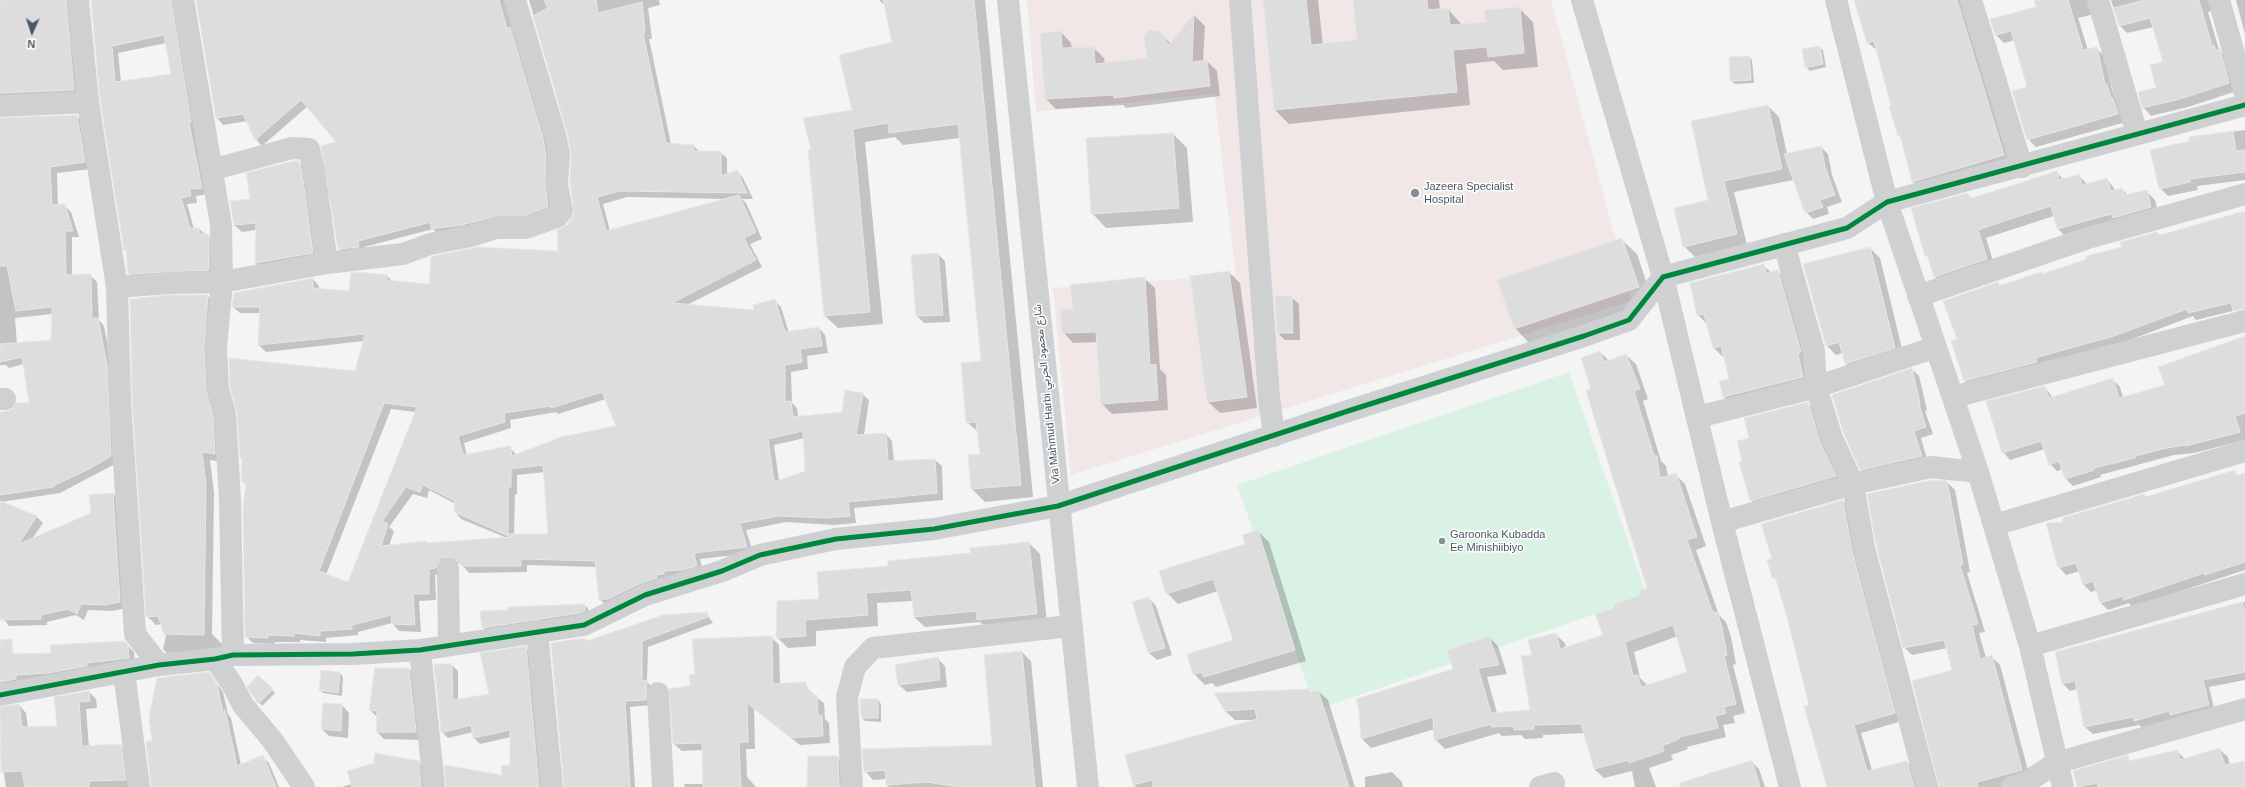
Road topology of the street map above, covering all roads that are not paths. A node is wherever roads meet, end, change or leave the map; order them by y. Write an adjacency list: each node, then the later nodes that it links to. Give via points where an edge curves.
1 (78, 0): 12 (street)
2 (183, 0): 17 (street)
3 (515, 0): 21 (street, via 555,135 559,154 557,184 562,211 557,217 526,228 496,228 430,244 403,254)
4 (1008, 0): 35 (street, Via Mahmud Harbi شارع محمود الحربي)
5 (1240, 0): 31 (street, via 1268,397)
6 (1836, 0): 19 (street)
7 (1971, 0): 16 (street)
8 (2098, 0): 15 (street)
9 (2219, 0): 11 (street)
10 (1586, 1): 22 (street)
11 (2245, 93)
12 (88, 102): 14 (street); 24 (street)
13 (2245, 105): 15 (street)
14 (0, 106)
15 (2137, 134): 16 (street)
16 (2022, 167): 19 (street)
17 (211, 170): 21 (street, via 292,148 309,148); 23 (street, via 221,225)
18 (2245, 194): 25 (street, via 2088,238)
19 (1887, 202): 20 (street, via 1847,228); 25 (street)
20 (1784, 244): 22 (street); 28 (street, via 1814,351)
21 (327, 263): 23 (street)
22 (1664, 276): 30 (street); 31 (street, via 1629,320)
23 (222, 282): 24 (street); 45 (street, via 216,347 218,389 225,414 230,500)
24 (117, 287): 46 (street, via 120,400 135,634)
25 (1918, 296): 27 (street)
26 (2245, 322): 29 (street)
27 (1936, 347): 28 (street); 29 (street)
28 (1816, 387): 30 (street); 34 (street, via 1832,438)
29 (1953, 397): 33 (street)
30 (1698, 417): 36 (street)
31 (1274, 436): 35 (street)
32 (2245, 451): 37 (street)
33 (1978, 472): 34 (street, via 1932,467); 37 (street)
34 (1853, 484): 36 (street); 60 (street, via 1864,548)
35 (1058, 506): 40 (street, Via Mahmud Harbi شارع محمود الحربي); 41 (street, via 934,530 805,544 760,555 722,571 645,595 584,625)
36 (1722, 522): 59 (street)
37 (1994, 524): 43 (street)
38 (448, 569): 42 (street)
39 (2245, 584): 43 (street)
40 (1070, 626): 57 (street, via 873,648 855,667 847,697); 58 (street, Via Mahmud Harbi شارع محمود الحربي)
41 (537, 631): 42 (street); 55 (street)
42 (449, 644): 44 (street)
43 (2030, 646): 51 (street)
44 (420, 650): 45 (street); 54 (street)
45 (224, 657): 46 (street); 53 (street, via 243,705 273,741)
46 (159, 665): 47 (street)
47 (124, 672): 49 (street); 52 (street)
48 (658, 693): 56 (street)
49 (0, 695)
50 (2245, 709): 51 (street)
51 (2056, 763): 61 (street, via 2025,783); 62 (street)
52 (139, 787)
53 (304, 787)
54 (434, 787)
55 (552, 787)
56 (663, 787)
57 (852, 787)
58 (1088, 787)
59 (1790, 787)
60 (1927, 787)
61 (2012, 787)
62 (2063, 787)

